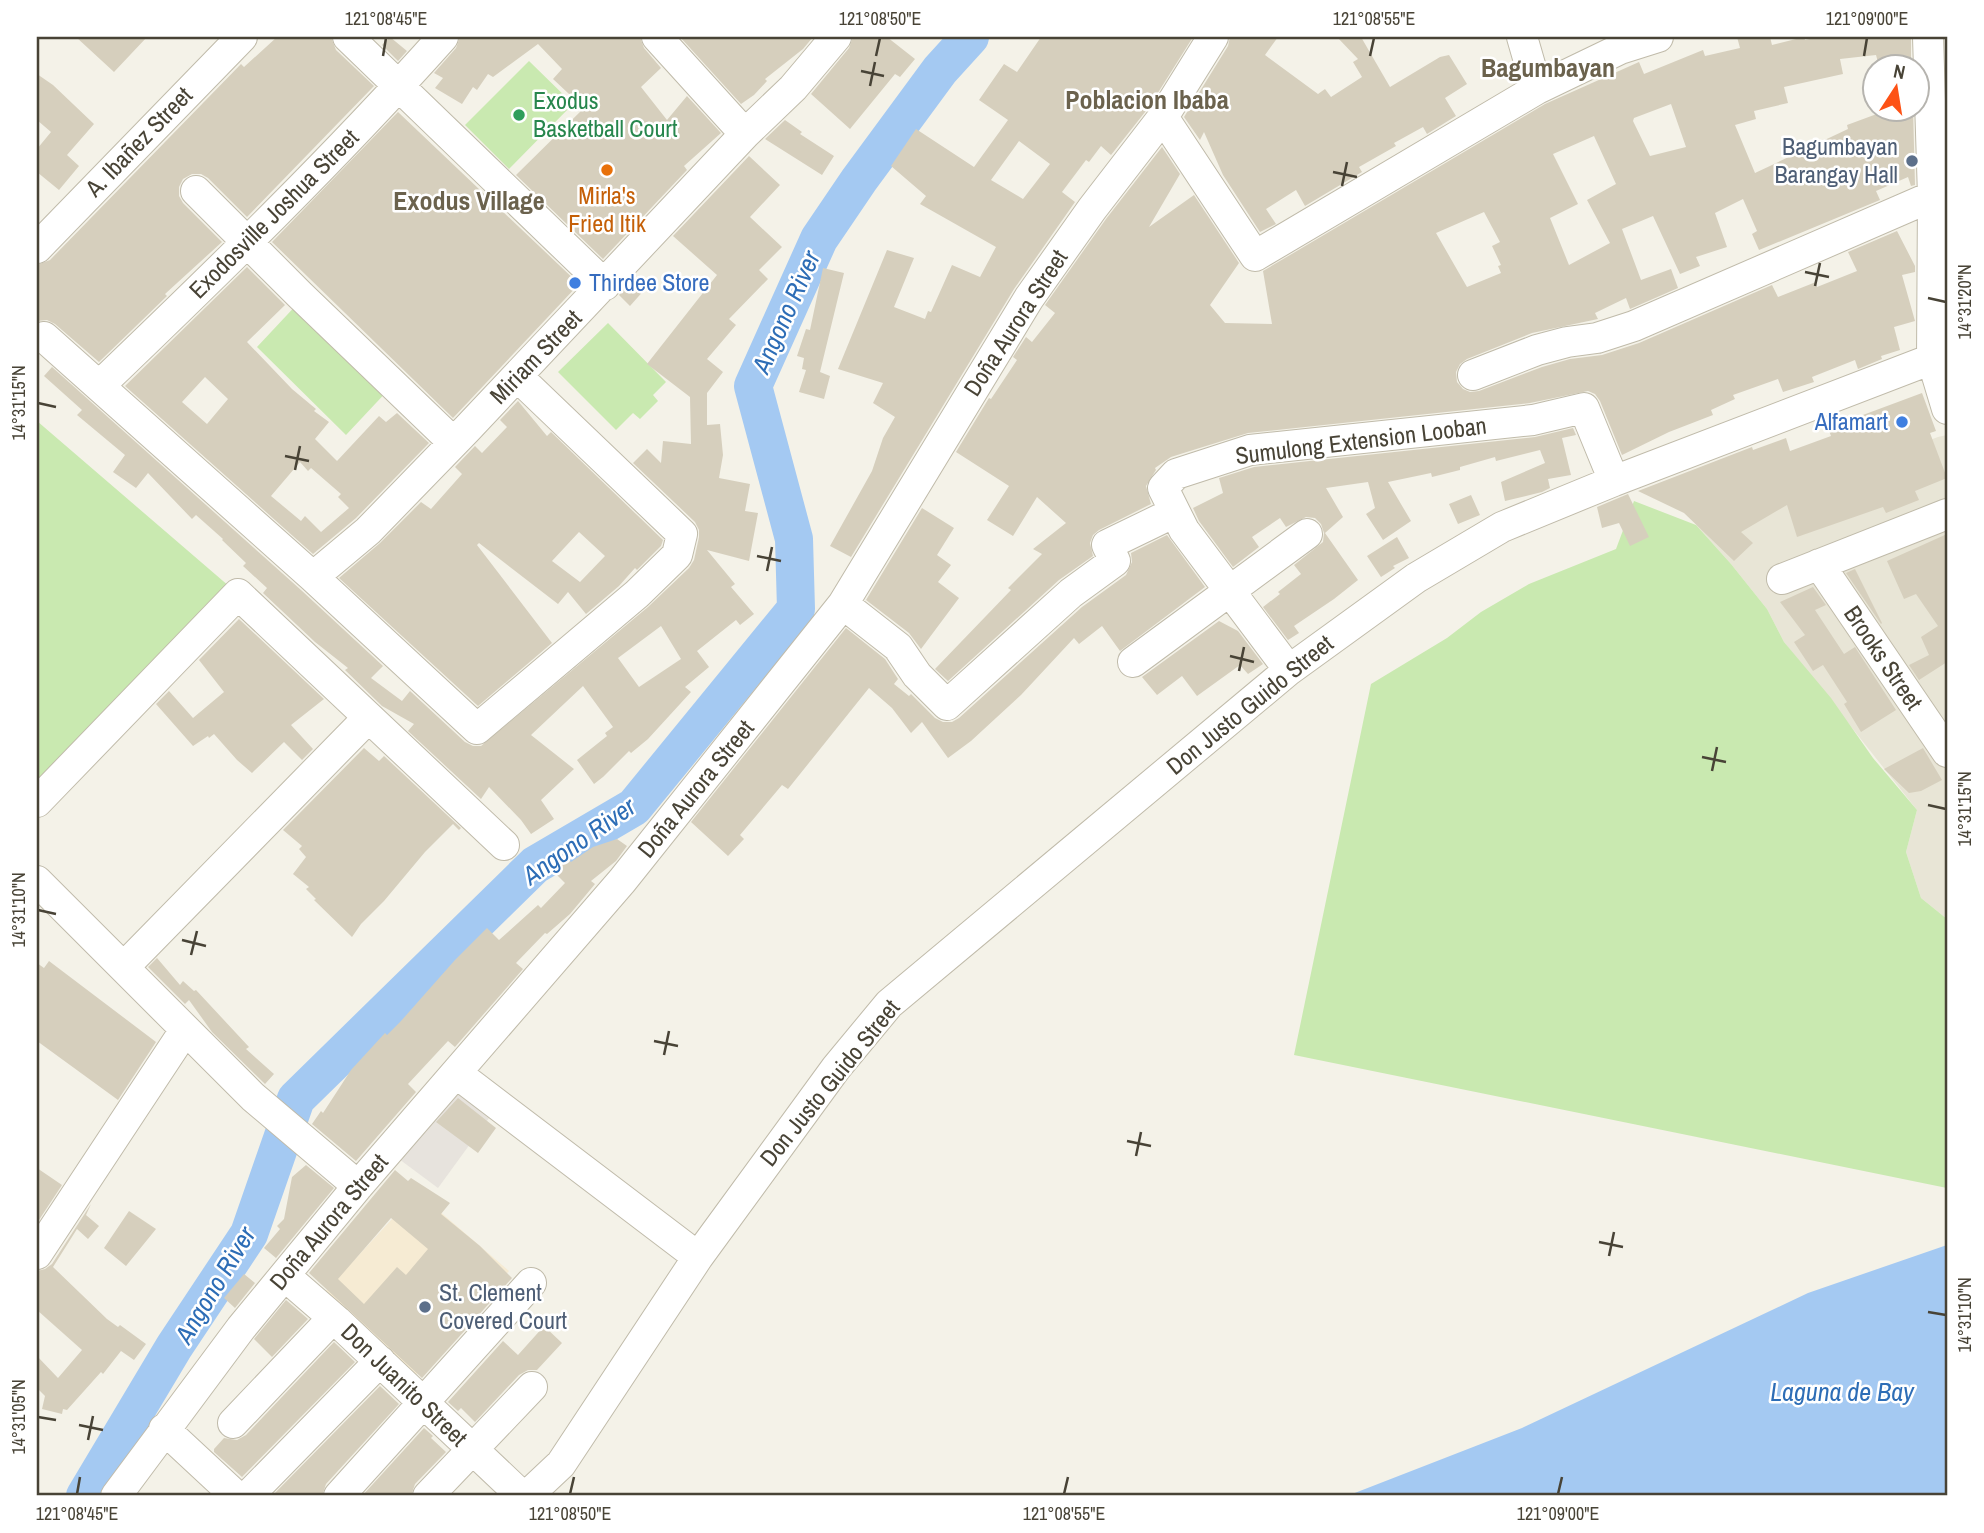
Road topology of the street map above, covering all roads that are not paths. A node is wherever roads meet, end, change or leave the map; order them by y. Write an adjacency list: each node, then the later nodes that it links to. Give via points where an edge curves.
1 (242, 37): 16 (street, A. Ibañez Street)
2 (348, 37): 10 (street)
3 (443, 37): 10 (street, Exodosville Joshua Street)
4 (657, 37): 13 (street)
5 (836, 37): 13 (street, Miriam Street, via 793,88)
6 (1213, 37): 12 (street, Doña Aurora Street)
7 (1522, 37): 11 (street)
8 (1658, 37): 11 (street, via 1620,49)
9 (1928, 37): 15 (street)
10 (399, 86): 17 (street, Exodosville Joshua Street); 18 (street)
11 (1537, 89): 12 (street, via 1255,256)
12 (1163, 117): 34 (street, Doña Aurora Street, via 1029,298)
13 (745, 134): 18 (street, Miriam Street)
14 (196, 191): 17 (street)
15 (1940, 195): 20 (street); 21 (street, via 1634,326 1537,351)
16 (42, 231)
17 (249, 242): 23 (street, Exodosville Joshua Street); 25 (street)
18 (604, 285): 22 (street, Miriam Street)
19 (44, 337): 23 (street)
20 (1940, 357): 24 (street); 26 (street, Don Justo Guido Street)
21 (1473, 375)
22 (517, 376): 25 (street, Miriam Street); 31 (street, via 682,534 677,555 477,729)
23 (99, 386): 31 (street)
24 (1947, 409)
25 (453, 442): 31 (street, Miriam Street, via 368,531)
26 (1614, 481): 27 (street, Sumulong Extension Looban, via 1584,408 1533,420 1250,450 1176,474 1163,488); 36 (street, Don Justo Guido Street, via 1502,527 1416,578)
27 (1175, 512): 33 (street, Sumulong Extension Looban); 34 (street, via 1107,545 1115,561 1071,593 947,705 917,675 898,647)
28 (1947, 514): 30 (street)
29 (1307, 534): 33 (street)
30 (1819, 564): 32 (street); 38 (street, Brooks Street)
31 (313, 577)
32 (1782, 579)
33 (1228, 592): 35 (street); 36 (street, Sumulong Extension Looban)
34 (843, 604): 44 (street, Doña Aurora Street, via 622,881)
35 (1133, 662)
36 (1289, 670): 47 (street, Don Justo Guido Street, via 889,1004 802,1113)
37 (368, 718): 39 (street, via 238,593); 40 (street); 42 (street)
38 (1947, 751)
39 (37, 802)
40 (504, 845)
41 (37, 881): 42 (street)
42 (124, 967): 43 (street)
43 (185, 1030): 45 (street, via 256,1099); 46 (street)
44 (456, 1073): 45 (street, Doña Aurora Street); 47 (street)
45 (358, 1186): 48 (street, Doña Aurora Street)
46 (37, 1254)
47 (698, 1257): 62 (street, Don Justo Guido Street, via 561,1464)
48 (285, 1276): 50 (street, Don Juanito Street); 55 (street, Doña Aurora Street)
49 (531, 1283): 53 (street)
50 (333, 1318): 51 (street, Don Juanito Street); 54 (street)
51 (380, 1362): 53 (street, Don Juanito Street); 59 (street)
52 (532, 1387): 56 (street)
53 (424, 1404): 56 (street, Don Juanito Street); 60 (street)
54 (233, 1423)
55 (164, 1429): 57 (street, Doña Aurora Street); 58 (street)
56 (473, 1451): 61 (street); 62 (street, Don Juanito Street)
57 (116, 1496)
58 (236, 1496)
59 (248, 1496)
60 (339, 1496)
61 (428, 1496)
62 (524, 1496)

